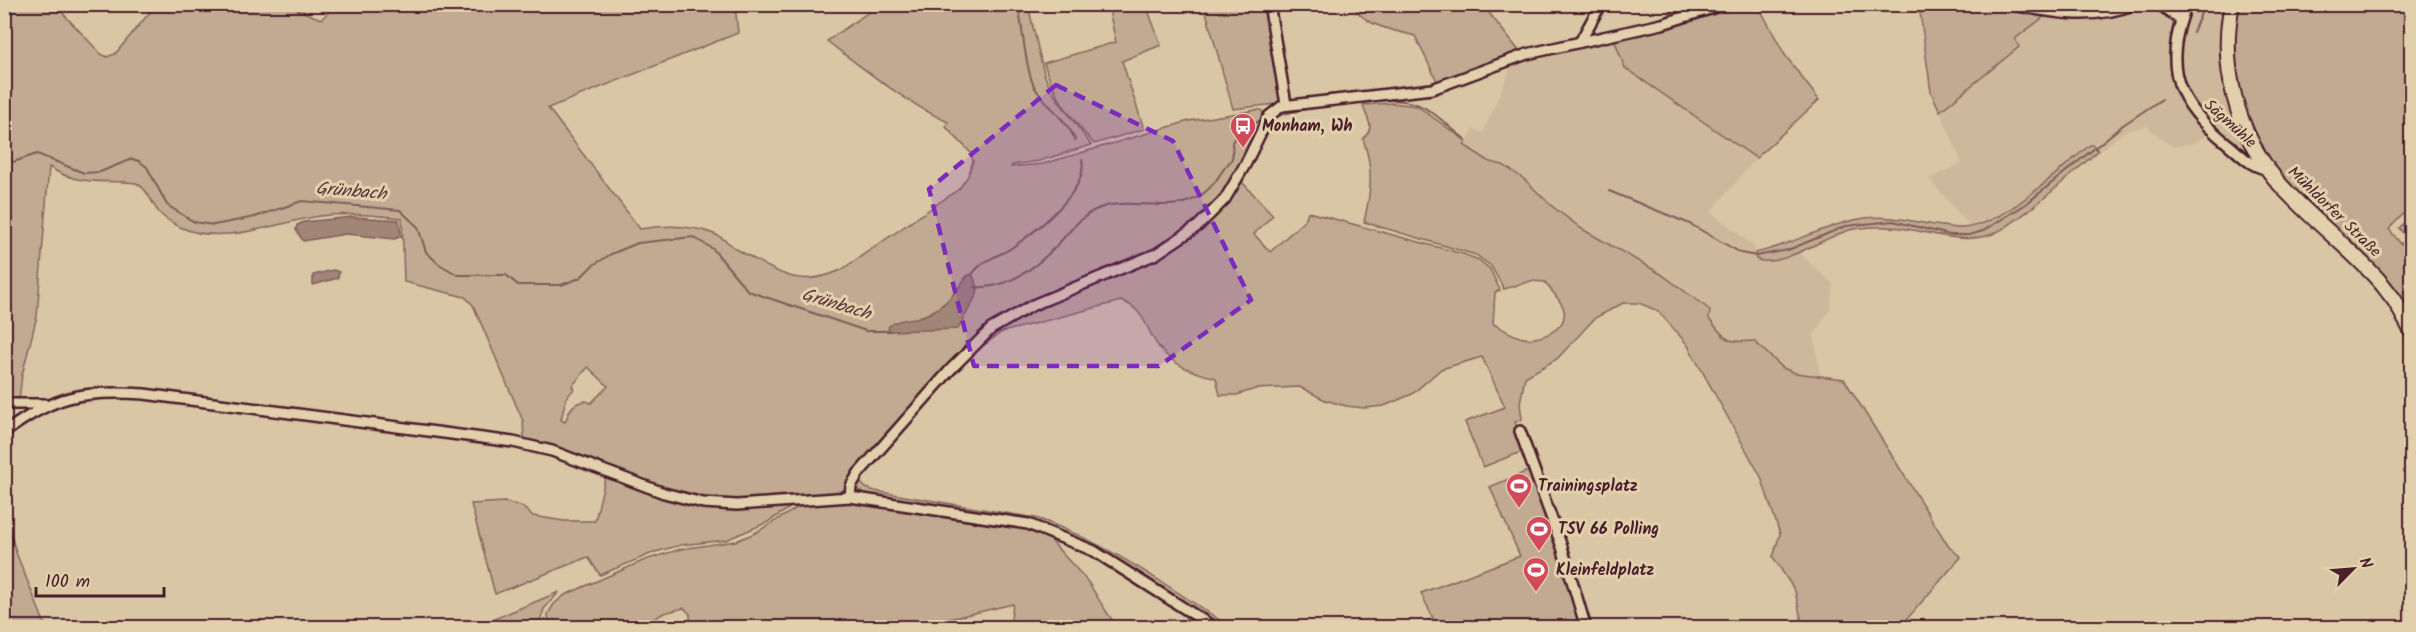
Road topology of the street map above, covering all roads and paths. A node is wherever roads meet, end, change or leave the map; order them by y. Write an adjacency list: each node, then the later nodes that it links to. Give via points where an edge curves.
1 (1269, 4): 11 (street)
2 (1601, 4): 10 (street)
3 (1726, 4): 10 (street, via 1662,24)
4 (2008, 4): 5 (street, via 2053,14 2091,15)
5 (2135, 4)
6 (2159, 4): 9 (street)
7 (2187, 4): 9 (street, Sägmühle)
8 (2232, 4): 12 (street, Mühldorfer Straße, via 2228,34 2231,82 2248,136)
9 (2181, 20): 12 (street, Sägmühle, via 2173,57 2176,76 2193,113 2253,165)
10 (1580, 42): 11 (street, via 1517,57 1421,91)
11 (1286, 104): 18 (street, via 1266,120 1225,199 1198,226 1156,254 1033,305 991,329 858,474)
12 (2268, 169): 13 (street, Mühldorfer Straße, via 2382,284)
13 (2412, 332)
14 (4, 404): 15 (street)
15 (47, 404): 17 (street); 18 (street, via 93,394 144,394 486,438 552,451 664,493 703,503 737,506)
16 (1520, 431): 20 (street)
17 (4, 432)
18 (850, 497): 19 (street, via 1048,530 1094,551)
19 (1215, 627)
20 (1586, 627)

